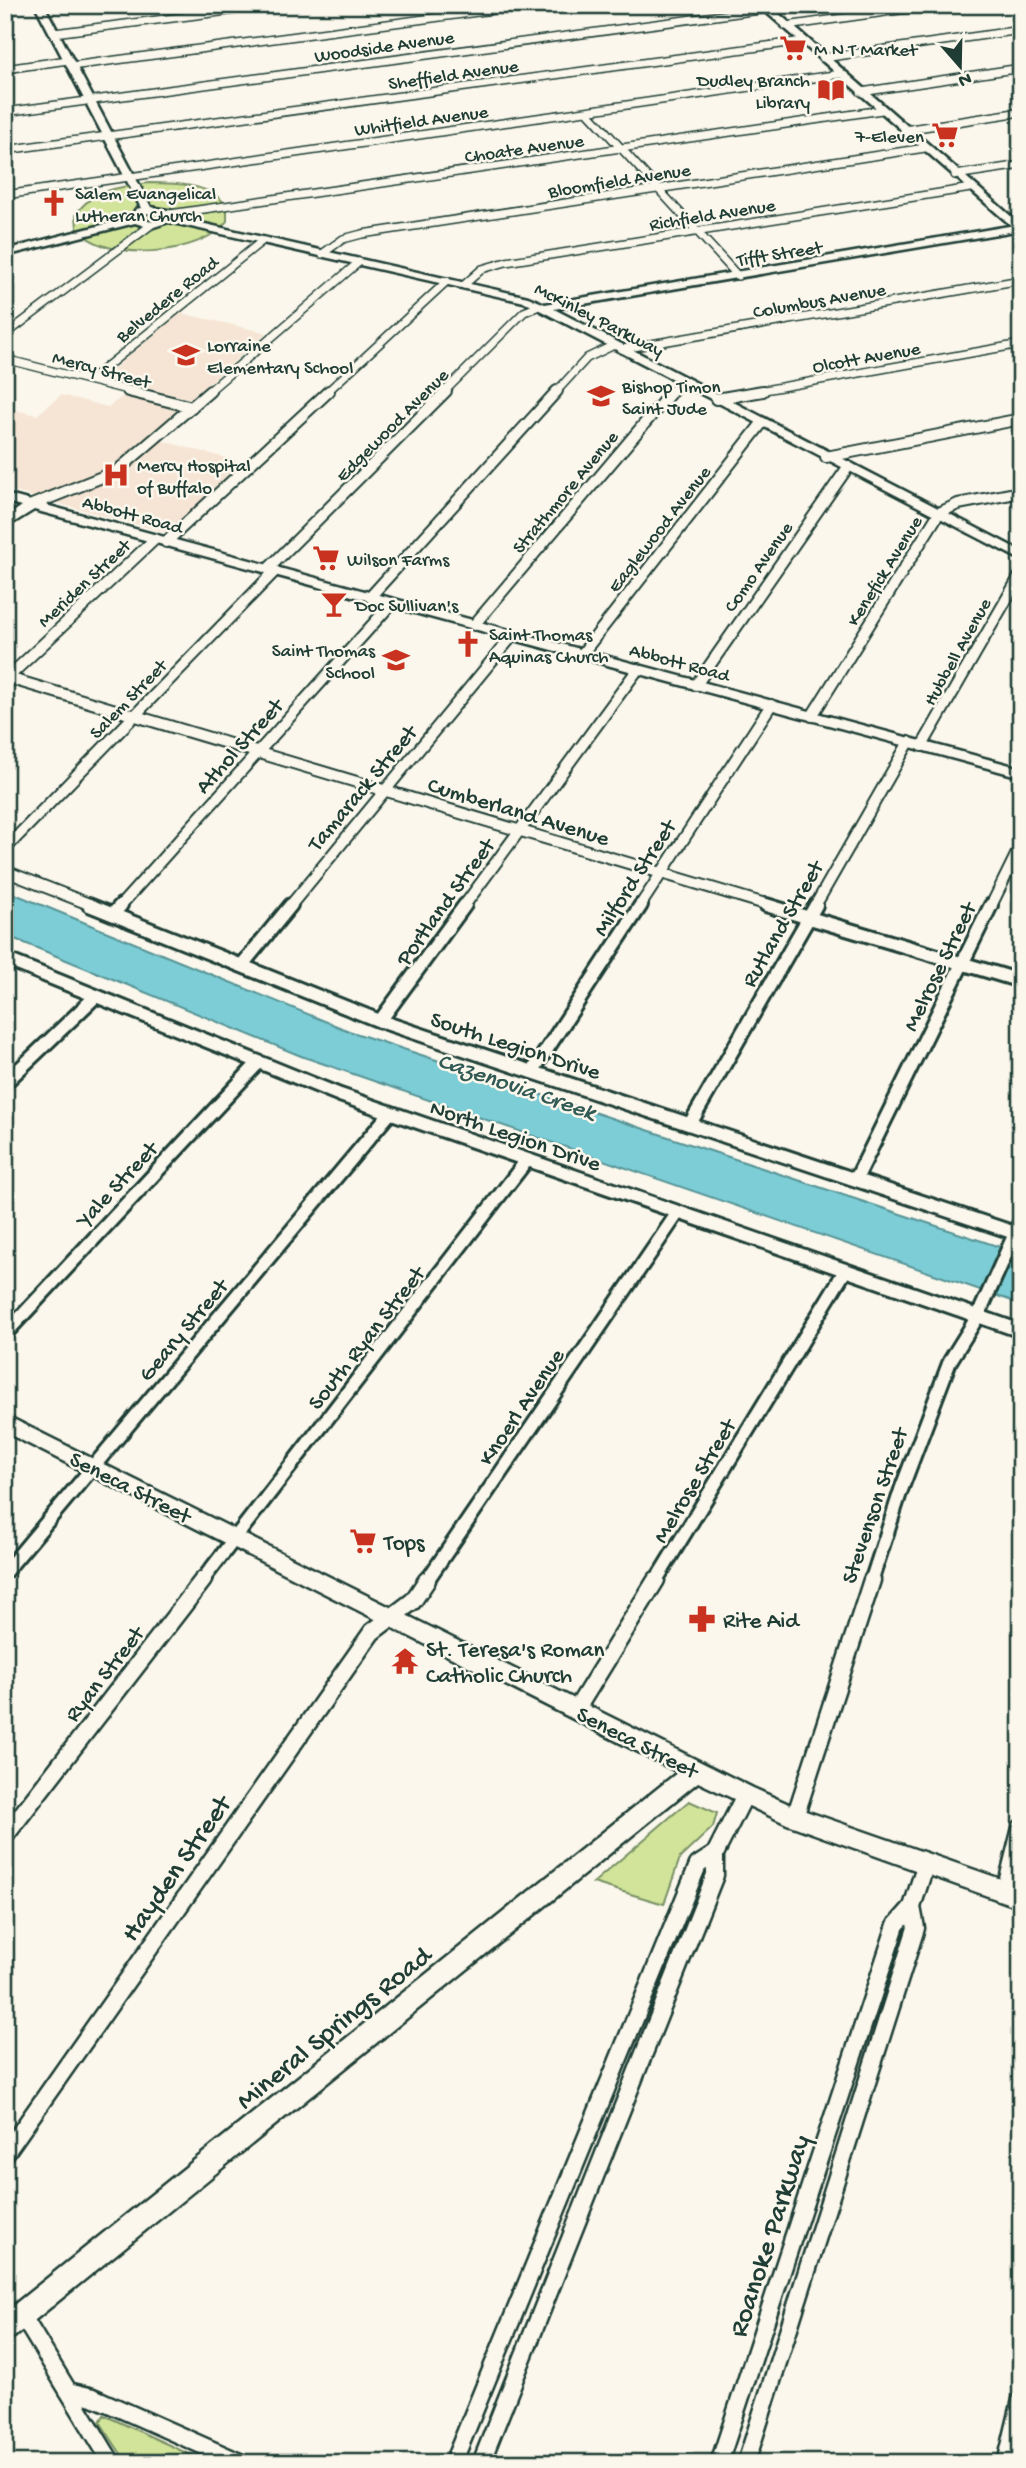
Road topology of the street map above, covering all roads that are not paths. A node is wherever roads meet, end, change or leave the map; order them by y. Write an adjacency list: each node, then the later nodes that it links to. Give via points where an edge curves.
1 (38, 5): 10 (street)
2 (250, 5): 7 (street)
3 (276, 5): 7 (street)
4 (530, 5): 13 (street)
5 (935, 5): 8 (street)
6 (765, 7): 8 (main road); 18 (street, Woodside Avenue)
7 (211, 12): 10 (street)
8 (786, 26): 11 (main road)
9 (1021, 30): 12 (street)
10 (53, 32): 13 (street)
11 (803, 41): 12 (main road); 24 (street, Sheffield Avenue)
12 (823, 58): 16 (main road)
13 (69, 63): 14 (street); 18 (street)
14 (5, 68)
15 (1021, 68): 17 (street)
16 (841, 74): 17 (main road); 20 (street, Whitfield Avenue)
17 (861, 92): 19 (main road)
18 (89, 101): 21 (street, Woodside Avenue); 24 (street)
19 (882, 110): 23 (main road); 26 (street, Choate Avenue)
20 (587, 111): 26 (street); 30 (street, Whitfield Avenue)
21 (5, 112)
22 (1021, 112): 23 (street)
23 (904, 130): 25 (main road)
24 (108, 137): 27 (street, Sheffield Avenue); 30 (street)
25 (925, 148): 29 (main road); 32 (street, Bloomfield Avenue)
26 (620, 149): 32 (street); 35 (street, Choate Avenue)
27 (5, 152)
28 (1021, 165): 29 (street)
29 (956, 175): 31 (main road)
30 (130, 177): 33 (street, Whitfield Avenue); 34 (street)
31 (971, 188): 38 (main road); 39 (street, Richfield Avenue)
32 (658, 189): 39 (street); 42 (street, Bloomfield Avenue, via 355,235)
33 (5, 195)
34 (147, 209): 35 (street, McKinley Parkway, via 162,209); 36 (street, via 136,214)
35 (169, 217): 37 (street); 40 (street, McKinley Parkway)
36 (135, 220): 37 (street); 41 (street)
37 (151, 225): 49 (street)
38 (1019, 229): 44 (street, Tifft Street)
39 (696, 232): 44 (street); 47 (street, Richfield Avenue, via 492,264)
40 (262, 241): 42 (street, McKinley Parkway); 53 (street, Belvedere Road)
41 (5, 253)
42 (322, 254): 43 (street, McKinley Parkway)
43 (359, 262): 46 (street, McKinley Parkway); 56 (street)
44 (738, 276): 48 (street, Tifft Street)
45 (1021, 280): 51 (street, Columbus Avenue)
46 (447, 281): 47 (street, McKinley Parkway); 66 (street, Meriden Street)
47 (464, 285): 48 (street, McKinley Parkway)
48 (541, 307): 51 (street, McKinley Parkway); 68 (street, Edgewood Avenue, via 527,310)
49 (5, 335)
50 (1021, 344): 55 (street, Olcott Avenue)
51 (618, 347): 54 (street, McKinley Parkway); 70 (street, Columbus Avenue, via 587,359)
52 (5, 359): 53 (street, Mercy Street)
53 (90, 380): 56 (street, Mercy Street)
54 (681, 380): 55 (street, McKinley Parkway); 72 (street, Strathmore Avenue)
55 (716, 399): 58 (street, McKinley Parkway)
56 (192, 407): 63 (street, via 117,471)
57 (1021, 419): 59 (street)
58 (762, 423): 59 (street, McKinley Parkway); 74 (street, Eaglewood Avenue)
59 (826, 457): 60 (street, McKinley Parkway)
60 (848, 467): 64 (street, McKinley Parkway); 77 (street, Como Avenue)
61 (1021, 492): 64 (street, Kenefick Avenue, via 958,504)
62 (5, 498): 63 (street, Abbott Road)
63 (32, 505): 65 (street); 66 (street, Abbott Road)
64 (939, 513): 67 (street, McKinley Parkway); 80 (street, Kenefick Avenue)
65 (5, 524)
66 (161, 540): 68 (street, Abbott Road); 76 (street, Meriden Street)
67 (1021, 556)
68 (272, 570): 70 (street, Abbott Road); 79 (street, Salem Street)
69 (1021, 575): 81 (street, Hubbell Avenue)
70 (370, 597): 71 (street, Abbott Road)
71 (392, 603): 72 (street, Abbott Road); 82 (street, Athol Street)
72 (474, 625): 73 (street, Abbott Road)
73 (513, 635): 74 (street, Abbott Road); 84 (street, Tamarack Street)
74 (582, 654): 75 (street, Abbott Road)
75 (638, 669): 77 (street, Abbott Road); 85 (street, Portland Street)
76 (6, 678): 79 (street, Cumberland Avenue)
77 (696, 685): 78 (street, Abbott Road)
78 (771, 705): 80 (street, Abbott Road); 89 (street, Milford Street)
79 (134, 716): 82 (street, Cumberland Avenue); 87 (street, Salem Street)
80 (812, 716): 81 (street, Abbott Road)
81 (915, 744): 83 (street, Abbott Road); 91 (street, Rutland Street)
82 (257, 753): 84 (street, Cumberland Avenue); 90 (street, Athol Street)
83 (1021, 773)
84 (384, 792): 85 (street, Cumberland Avenue); 94 (street, Tamarack Street)
85 (518, 832): 89 (street, Cumberland Avenue); 97 (street, Portland Street)
86 (1021, 845): 93 (street, Melrose Street)
87 (5, 849)
88 (5, 871): 90 (street, South Legion Drive)
89 (660, 874): 91 (street, Cumberland Avenue); 99 (street, Milford Street)
90 (113, 914): 94 (street, South Legion Drive)
91 (808, 918): 93 (street, Cumberland Avenue); 102 (street, Rutland Street)
92 (5, 959): 96 (street, North Legion Drive)
93 (963, 964): 95 (street, Cumberland Avenue); 104 (street, Melrose Street)
94 (242, 965): 97 (street, South Legion Drive)
95 (1021, 981)
96 (96, 996): 98 (street, North Legion Drive); 100 (street)
97 (380, 1021): 99 (street, South Legion Drive)
98 (258, 1063): 101 (street, North Legion Drive); 111 (street, Yale Street)
99 (532, 1072): 102 (street, South Legion Drive)
100 (5, 1083)
101 (390, 1112): 103 (street, North Legion Drive); 113 (street, Geary Street)
102 (690, 1124): 104 (street, South Legion Drive)
103 (527, 1160): 105 (street, North Legion Drive); 114 (street, South Ryan Street)
104 (856, 1180): 107 (street, South Legion Drive)
105 (677, 1214): 108 (street, North Legion Drive); 116 (street, Knoerl Avenue, via 413,1601)
106 (1021, 1220): 107 (street, Stevenson Street)
107 (1016, 1236): 109 (street, Stevenson Street)
108 (845, 1271): 109 (street, North Legion Drive); 117 (street, Melrose Street)
109 (981, 1312): 110 (street, North Legion Drive); 120 (street, Stevenson Street, via 950,1361 901,1490)
110 (1021, 1331)
111 (5, 1334)
112 (5, 1423): 113 (street, Seneca Street)
113 (93, 1467): 114 (street, Seneca Street); 115 (street, Geary Street)
114 (236, 1538): 116 (street, Seneca Street); 122 (street, Ryan Street)
115 (5, 1572)
116 (393, 1617): 117 (street, Seneca Street); 131 (street, Hayden Street, via 372,1632)
117 (576, 1710): 118 (street, Seneca Street)
118 (696, 1771): 119 (street, Seneca Street); 134 (street, Mineral Springs Road)
119 (746, 1795): 120 (street, Seneca Street); 123 (street)
120 (795, 1817): 124 (street, Seneca Street)
121 (1021, 1828): 125 (street)
122 (5, 1836)
123 (715, 1854): 127 (street, via 698,1865); 128 (street, via 715,1875)
124 (926, 1863): 125 (street, Seneca Street); 126 (street, Roanoke Parkway)
125 (1013, 1894)
126 (912, 1907): 129 (street, Roanoke Parkway, via 896,1925); 130 (street, Roanoke Parkway, via 916,1928)
127 (624, 2046): 128 (street); 132 (street)
128 (642, 2054): 133 (street)
129 (830, 2126): 130 (street, Roanoke Parkway); 135 (street, Roanoke Parkway)
130 (851, 2136): 136 (street, Roanoke Parkway)
131 (5, 2154)
132 (533, 2268): 133 (street); 141 (street)
133 (554, 2278): 142 (street)
134 (13, 2321): 137 (street)
135 (754, 2359): 136 (street, Roanoke Parkway); 143 (street, Roanoke Parkway)
136 (776, 2369): 144 (street, Roanoke Parkway)
137 (68, 2391): 139 (street); 140 (street, via 105,2402)
138 (1021, 2400): 145 (street)
139 (112, 2463)
140 (242, 2463)
141 (453, 2463)
142 (481, 2463)
143 (719, 2463)
144 (746, 2463)
145 (1006, 2463)

